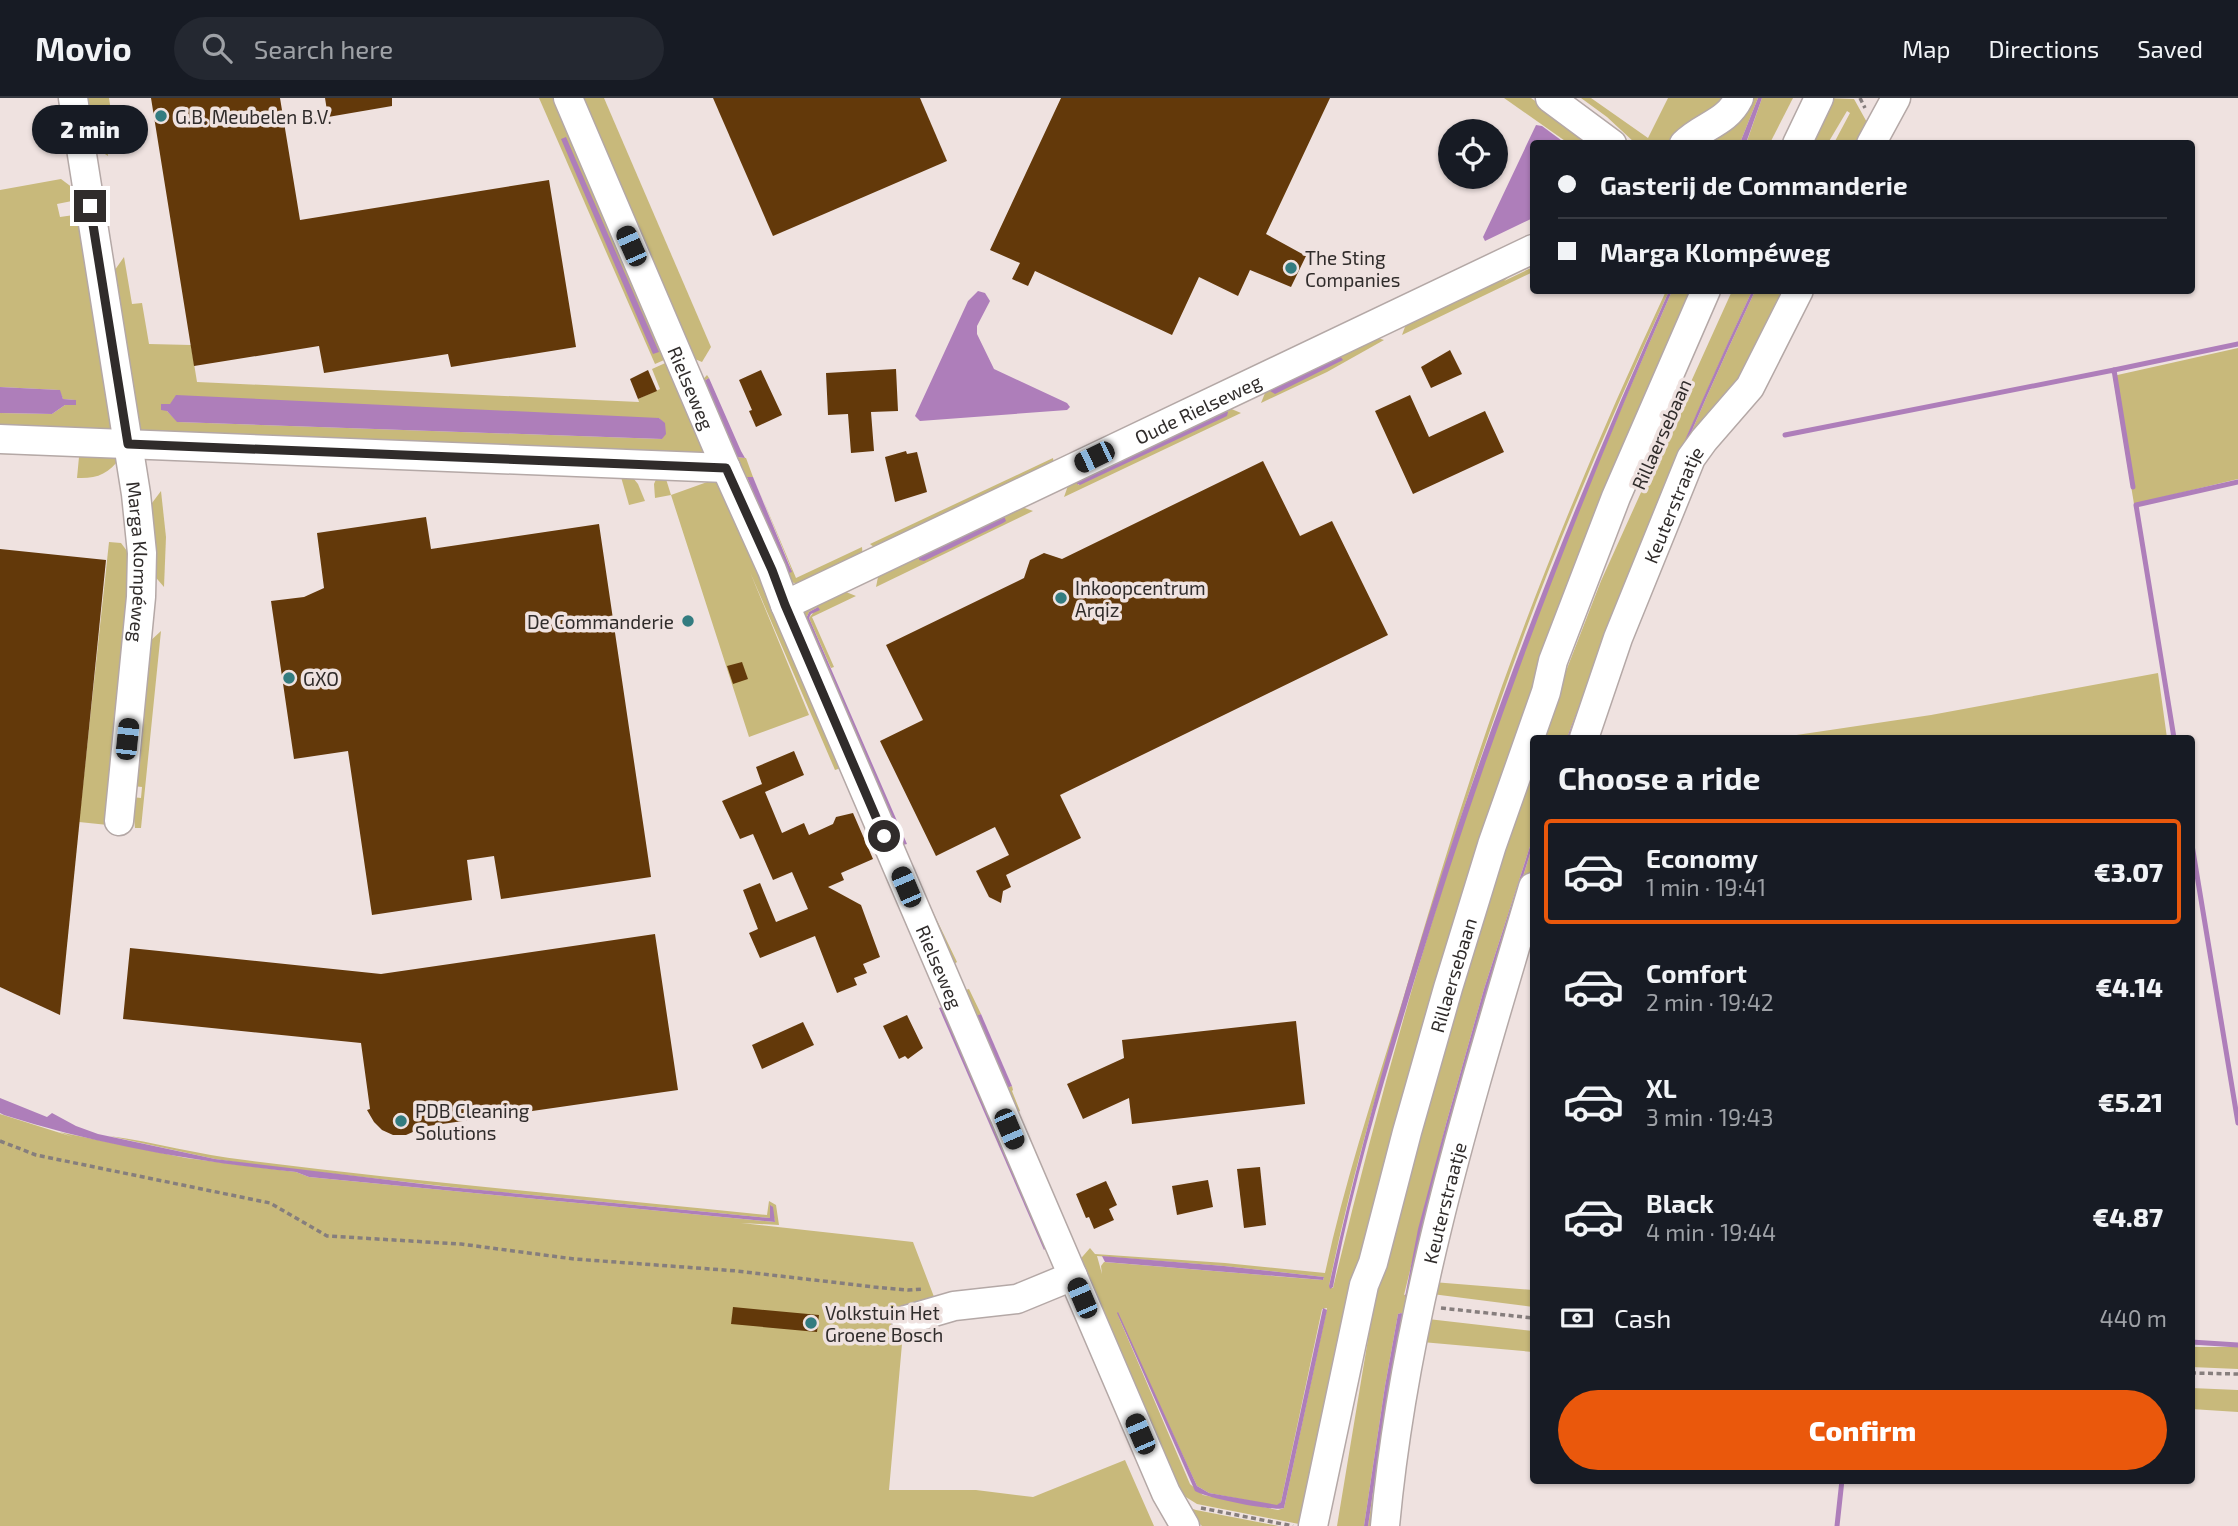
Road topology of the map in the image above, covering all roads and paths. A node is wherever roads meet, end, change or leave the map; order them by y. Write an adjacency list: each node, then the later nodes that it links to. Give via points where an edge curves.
1 (73, 98): 18 (street, Marga Klompéweg)
2 (568, 98): 19 (street, Rielseweg)
3 (1550, 98): 8 (street)
4 (1739, 98): 9 (street, via 1719,123)
5 (1800, 98): 10 (street)
6 (1819, 98): 11 (street)
7 (1896, 98): 12 (street)
8 (1607, 140)
9 (1689, 140)
10 (1779, 140)
11 (1799, 140)
12 (1873, 140)
13 (1530, 250): 20 (street, Oude Rielseweg)
14 (1704, 294): 21 (street, Rillaersebaan, via 1616,497 1553,661)
15 (1724, 294): 21 (street, Rillaersebaan)
16 (1797, 294): 23 (street, Keuterstraatje, via 1750,387 1691,458 1618,638)
17 (0, 439): 18 (street)
18 (128, 444): 19 (street); 25 (street, Marga Klompéweg, via 142,553)
19 (726, 468): 20 (street, Rielseweg)
20 (785, 605): 29 (street, Rielseweg)
21 (1546, 692): 22 (street, Rillaersebaan)
22 (1531, 735)
23 (1585, 735)
24 (1530, 737): 28 (street, Rillaersebaan, via 1448,988)
25 (119, 821)
26 (1530, 897): 30 (street, Keuterstraatje)
27 (0, 1141): 31 (path, via 36,1154 270,1203 327,1236 461,1244 897,1289 947,1287)
28 (1373, 1263): 39 (street, Rillaersebaan, via 1363,1285); 40 (street, Rillaersebaan, via 1373,1286)
29 (1073, 1276): 31 (street, via 1017,1299); 36 (street, Rielseweg)
30 (1418, 1305): 32 (path); 41 (street, Keuterstraatje)
31 (954, 1306): 33 (street)
32 (1530, 1318)
33 (906, 1320)
34 (2195, 1373): 35 (path)
35 (2238, 1374)
36 (1166, 1493): 37 (street, Rielseweg); 38 (path, via 1196,1507)
37 (1185, 1526)
38 (1295, 1526)
39 (1313, 1526)
40 (1331, 1526)
41 (1385, 1526)

